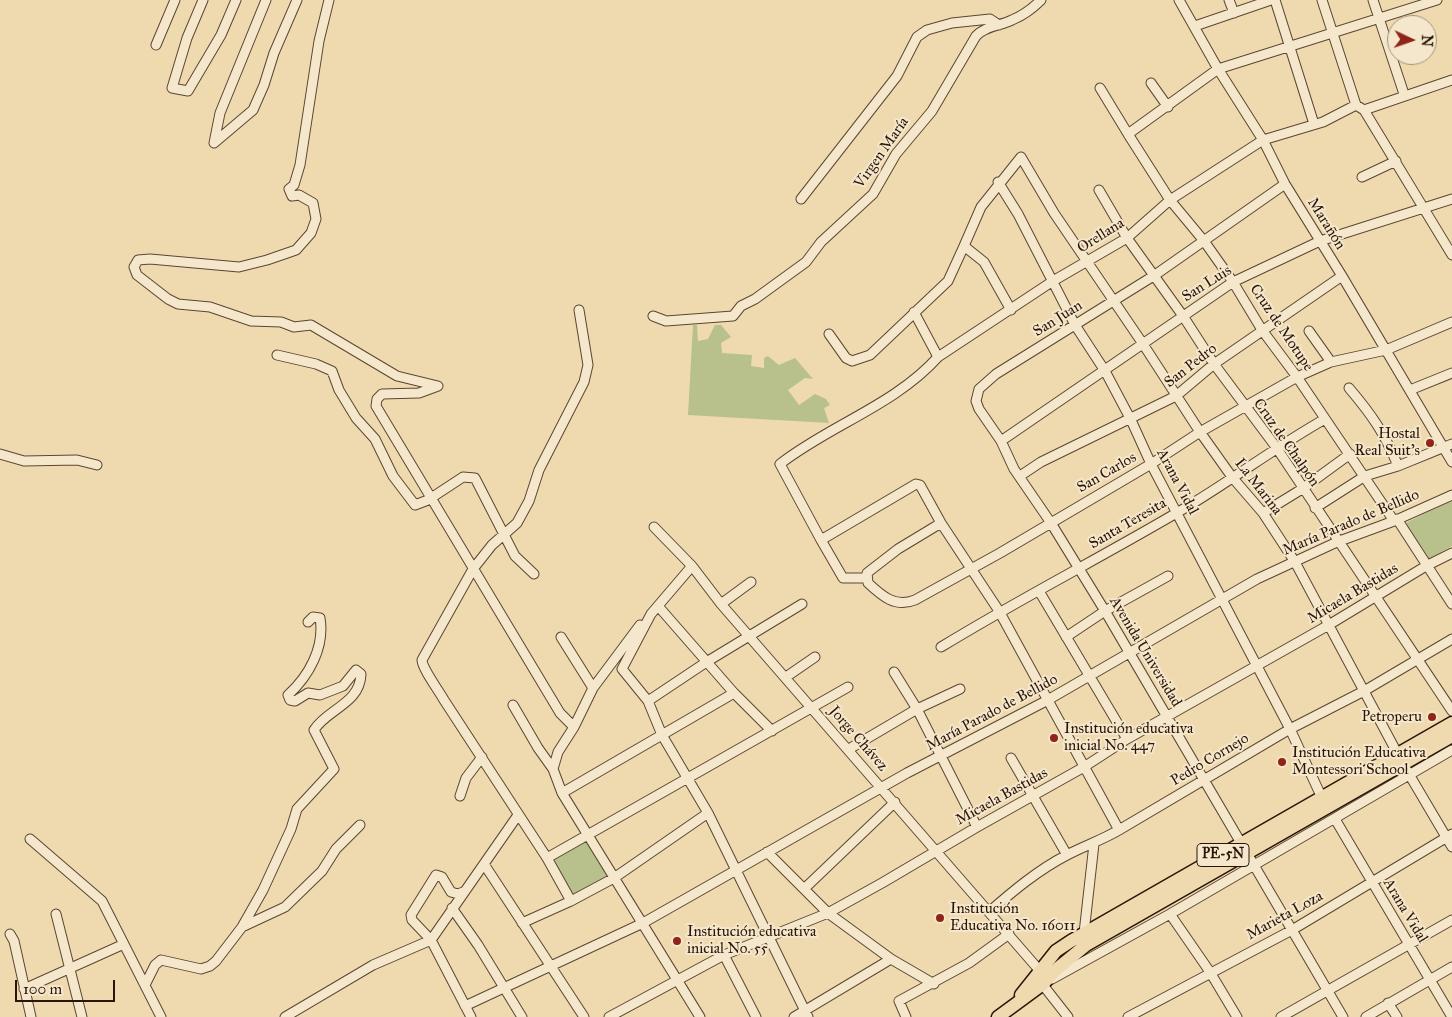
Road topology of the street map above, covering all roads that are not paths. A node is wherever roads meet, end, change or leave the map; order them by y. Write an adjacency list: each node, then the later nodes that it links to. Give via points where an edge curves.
1 (175, 0): 19 (street)
2 (203, 0): 3 (street, via 172,88 188,91 221,35)
3 (236, 0)
4 (266, 0): 5 (street, via 220,113 214,143 253,110)
5 (297, 0)
6 (329, 0): 91 (street, via 319,41 300,165 294,185 289,189 292,196 299,195 313,203 316,219 311,234 296,250 239,267 150,258 138,260 134,267 137,275 178,304 210,306 251,321 311,326 398,376 438,386 419,393 382,394 376,402)
7 (1041, 0): 16 (street, Virgen María, via 1028,12)
8 (1179, 0): 17 (street, Marañón)
9 (1229, 0): 14 (street)
10 (1273, 0): 14 (street); 20 (street)
11 (1322, 0): 18 (street)
12 (1374, 0): 15 (street)
13 (1437, 0): 15 (street)
14 (1234, 13): 17 (street)
15 (1379, 17): 18 (street); 25 (street)
16 (998, 25): 36 (street, via 990,19 952,23 927,30 917,37 897,76); 54 (street, Virgen María, via 982,30 976,36 932,111 896,154 873,194 821,242 806,262 741,306 733,316 666,321)
17 (1195, 26): 21 (street, Marañón)
18 (1332, 31): 20 (street); 27 (street)
19 (156, 45)
20 (1290, 47): 21 (street); 28 (street)
21 (1218, 69): 26 (street); 30 (street, Marañón)
22 (1452, 80): 25 (street, Orellana)
23 (1151, 83): 26 (street)
24 (1100, 88): 29 (street, Cruz de Motupe)
25 (1404, 94): 27 (street, Orellana)
26 (1168, 106): 29 (street)
27 (1360, 108): 28 (street, Orellana); 31 (street)
28 (1314, 124): 30 (street, Orellana)
29 (1128, 134): 38 (street, Cruz de Motupe)
30 (1263, 140): 34 (street, Marañón); 38 (street, Orellana)
31 (1396, 161): 32 (street); 39 (street)
32 (1362, 177)
33 (998, 182): 43 (street, via 981,207); 45 (street, La Marina, via 1021,157); 48 (street, Arana Vidal)
34 (1284, 184): 41 (street, San Juan); 42 (street, Marañón)
35 (1099, 190): 40 (street, Cruz de Chalpón)
36 (801, 199)
37 (1452, 199): 39 (street, San Luis)
38 (1170, 200): 40 (street, Orellana); 41 (street, Cruz de Motupe)
39 (1423, 208): 42 (street, San Luis); 44 (street)
40 (1127, 238): 45 (street, Orellana); 46 (street, Cruz de Chalpón)
41 (1204, 241): 46 (street, San Juan); 49 (street, Cruz de Motupe)
42 (1320, 241): 47 (street, Marañón); 49 (street, San Luis)
43 (964, 246): 52 (street, via 984,262); 53 (street, via 948,280)
44 (1452, 255)
45 (1086, 262): 48 (street, Orellana); 50 (street, La Marina)
46 (1155, 275): 50 (street, San Juan); 55 (street, Cruz de Chalpón)
47 (1342, 276): 58 (street, San Pedro); 62 (street, Marañón)
48 (1052, 281): 52 (street, Orellana); 57 (street, Arana Vidal)
49 (1233, 282): 55 (street, San Luis); 58 (street, Cruz de Motupe)
50 (1112, 301): 57 (street, San Juan); 61 (street, La Marina)
51 (579, 310): 99 (street, via 588,365 584,382 539,470 529,501 517,523)
52 (1010, 310): 64 (street, Orellana)
53 (914, 312): 60 (street, via 870,355 852,361 846,358); 64 (street)
54 (653, 316)
55 (1183, 316): 61 (street, San Luis); 66 (street, Cruz de Chalpón)
56 (1452, 322): 62 (street, San Carlos)
57 (1075, 325): 67 (street, Arana Vidal); 77 (street, San Juan, via 996,374 980,389 976,400 978,409)
58 (1262, 330): 66 (street, San Pedro); 69 (street, Cruz de Motupe)
59 (1309, 331): 65 (street)
60 (829, 334)
61 (1144, 344): 67 (street, San Luis); 72 (street, La Marina)
62 (1386, 350): 65 (street, San Carlos); 71 (street, Marañón)
63 (277, 355): 91 (street, via 332,370 339,390 356,418 375,439 393,476 415,505)
64 (938, 357): 100 (street, Orellana, via 924,373 901,389 782,463 780,467)
65 (1331, 362): 69 (street, San Carlos)
66 (1214, 364): 72 (street, San Pedro); 73 (street, Cruz de Chalpón)
67 (1105, 371): 75 (street, Arana Vidal); 77 (street, San Luis)
68 (1452, 373): 71 (street)
69 (1297, 377): 73 (street, San Carlos); 74 (street, Cruz de Motupe)
70 (1349, 388): 85 (street, via 1376,419)
71 (1410, 390): 78 (street, Marañón)
72 (1176, 396): 75 (street, San Pedro); 76 (street, La Marina)
73 (1245, 407): 76 (street, San Carlos); 79 (street, Cruz de Chalpón)
74 (1325, 419): 79 (street, Santa Teresita); 81 (street, Cruz de Motupe)
75 (1131, 420): 83 (street, Arana Vidal); 86 (street, San Pedro, via 1041,462)
76 (1200, 432): 83 (street, San Carlos); 87 (street, La Marina)
77 (1002, 441): 86 (street, Avenida Universidad)
78 (1448, 446): 82 (street, Marañón); 85 (street)
79 (1276, 447): 87 (street, Santa Teresita); 89 (street, Cruz de Chalpón)
80 (0, 454): 84 (street, via 24,461 77,460)
81 (1350, 454): 88 (street, Cruz de Motupe); 89 (street)
82 (1452, 462)
83 (1151, 464): 93 (street, Arana Vidal); 96 (street, San Carlos)
84 (97, 465)
85 (1398, 466): 88 (street)
86 (1020, 476): 96 (street, Avenida Universidad)
87 (1232, 476): 93 (street, Santa Teresita); 94 (street, La Marina)
88 (1365, 476): 92 (street); 95 (street, Cruz de Motupe)
89 (1302, 489): 92 (street, Cruz de Chalpón); 94 (street)
90 (1452, 495): 95 (street, María Parado de Bellido)
91 (432, 497): 99 (street, via 463,476 475,478); 106 (street)
92 (1315, 508): 101 (street, Cruz de Chalpón)
93 (1177, 512): 108 (street, Santa Teresita); 115 (street, Arana Vidal)
94 (1263, 513): 103 (street, La Marina)
95 (1396, 520): 101 (street, María Parado de Bellido); 105 (street, Cruz de Motupe)
96 (1051, 523): 107 (street, San Carlos); 108 (street, Avenida Universidad)
97 (941, 524): 100 (street, via 920,485 916,484); 107 (street); 111 (street, via 898,549 867,573)
98 (654, 527): 104 (street, Jorge Chávez)
99 (505, 534): 106 (street); 109 (street, via 515,556)
100 (821, 540): 111 (street, via 844,578)
101 (1337, 542): 103 (street, María Parado de Bellido); 114 (street, Cruz de Chalpón)
102 (1452, 553): 105 (street, Micaela Bastidas)
103 (1295, 562): 115 (street, María Parado de Bellido); 124 (street, La Marina)
104 (692, 566): 116 (street, Jorge Chávez); 119 (street)
105 (1426, 566): 114 (street, Micaela Bastidas); 118 (street, Cruz de Motupe)
106 (473, 569): 151 (street, via 560,713); 160 (street, via 422,660 425,672 432,677)
107 (970, 569): 111 (street, San Carlos, via 907,603 883,598); 121 (street)
108 (1079, 569): 113 (street, Santa Teresita); 120 (street, Avenida Universidad)
109 (534, 574)
110 (1168, 576): 120 (street)
111 (866, 578)
112 (751, 582): 116 (street)
113 (1040, 591): 121 (street, Santa Teresita); 127 (street)
114 (1376, 597): 124 (street, Micaela Bastidas); 132 (street, Cruz de Chalpón)
115 (1222, 599): 130 (street, María Parado de Bellido); 134 (street, Arana Vidal)
116 (721, 604): 125 (street, Jorge Chávez)
117 (802, 604): 125 (street)
118 (1452, 604)
119 (658, 606): 122 (street); 133 (street)
120 (1105, 611): 127 (street); 130 (street, Avenida Universidad)
121 (999, 612): 129 (street, Santa Teresita); 144 (street)
122 (651, 614): 139 (street); 143 (street, via 622,669)
123 (308, 622): 205 (street, via 320,618 322,628 316,655 310,671 288,695 290,700 295,701 308,693 320,695 343,686 356,670 362,674 361,681 346,704 314,730 334,770 297,809 291,829)
124 (1327, 626): 134 (street, Micaela Bastidas); 141 (street, La Marina)
125 (749, 635): 133 (street); 137 (street, Jorge Chávez)
126 (561, 637): 139 (street)
127 (1066, 637): 136 (street)
128 (1452, 639): 132 (street, Pedro Cornejo)
129 (941, 647)
130 (1129, 652): 136 (street, María Parado de Bellido); 149 (street, Avenida Universidad)
131 (815, 657): 137 (street)
132 (1416, 660): 141 (street, Pedro Cornejo); 148 (street, Cruz de Chalpón)
133 (708, 661): 142 (street); 143 (street)
134 (1256, 666): 149 (street, Micaela Bastidas); 152 (street, Arana Vidal)
135 (894, 672): 147 (street)
136 (1088, 675): 144 (street, María Parado de Bellido); 156 (street)
137 (786, 678): 146 (street, Jorge Chávez)
138 (848, 687): 146 (street)
139 (593, 688): 151 (street)
140 (960, 689): 147 (street)
141 (1364, 691): 152 (street, Pedro Cornejo); 162 (street, La Marina)
142 (734, 694): 153 (street); 154 (street)
143 (648, 701): 154 (street)
144 (1046, 701): 159 (street, María Parado de Bellido); 163 (street)
145 (513, 705): 164 (street)
146 (812, 708): 153 (street); 157 (street, Jorge Chávez)
147 (917, 710): 157 (street); 159 (street)
148 (1452, 711)
149 (1167, 716): 156 (street, Micaela Bastidas); 166 (street, Avenida Universidad)
150 (1452, 723): 162 (highway, PE-5N)
151 (574, 727): 164 (street, via 558,752)
152 (1290, 729): 166 (street, Pedro Cornejo); 171 (street, Arana Vidal)
153 (772, 731): 165 (street)
154 (662, 735): 165 (street); 168 (street)
155 (1452, 736): 162 (highway, PE-5N)
156 (1126, 740): 163 (street, Micaela Bastidas)
157 (849, 749): 167 (street, Jorge Chávez)
158 (1452, 750): 162 (street)
159 (941, 756): 167 (street, María Parado de Bellido); 177 (street)
160 (482, 757): 170 (street, via 466,778); 174 (street)
161 (1010, 758): 169 (street)
162 (1404, 764): 171 (highway, PE-5N); 175 (street); 180 (street, La Marina); 184 (highway, PE-5N)
163 (1084, 767): 169 (street, Micaela Bastidas); 178 (street)
164 (553, 769): 168 (street)
165 (688, 778): 173 (street); 179 (street)
166 (1205, 779): 178 (street, Pedro Cornejo); 184 (street, Avenida Universidad)
167 (882, 788): 172 (street, Jorge Chávez); 186 (street, María Parado de Bellido)
168 (562, 793): 179 (street)
169 (1032, 795): 177 (street, Micaela Bastidas); 187 (street)
170 (460, 796)
171 (1322, 798): 184 (highway, PE-5N)
172 (894, 802): 185 (street, Jorge Chávez); 194 (street)
173 (708, 813): 191 (street); 192 (street)
174 (518, 815): 188 (street); 189 (street)
175 (1335, 819): 190 (street); 193 (street, Arana Vidal)
176 (360, 825): 205 (street, via 336,849 322,871 285,908)
177 (977, 826): 185 (street, Micaela Bastidas)
178 (1119, 830): 182 (street, Pedro Cornejo)
179 (588, 836): 188 (street); 192 (street)
180 (1449, 836): 183 (street, La Marina); 193 (street, Marieta Loza)
181 (30, 839): 212 (street, via 102,901)
182 (1094, 844): 187 (street, Pedro Cornejo); 207 (street)
183 (1452, 847)
184 (1245, 848): 190 (street, Avenida Universidad); 207 (highway, PE-5N); 220 (highway, PE-5N)
185 (937, 850): 198 (street, Jorge Chávez); 199 (street, Micaela Bastidas)
186 (768, 852): 191 (street, María Parado de Bellido); 194 (street)
187 (1067, 855): 198 (street, Pedro Cornejo, via 1015,888)
188 (547, 858): 196 (street)
189 (484, 864): 195 (street); 203 (street)
190 (1255, 864): 201 (street); 206 (street, Avenida Universidad)
191 (735, 870): 204 (street, María Parado de Bellido); 210 (street)
192 (614, 878): 196 (street); 204 (street)
193 (1372, 882): 206 (street, Marieta Loza); 213 (street, Arana Vidal)
194 (804, 889): 199 (street)
195 (463, 892): 197 (street); 211 (street, via 454,894 442,877 436,875 411,915)
196 (571, 901): 203 (street)
197 (452, 908): 211 (street); 225 (street)
198 (989, 912): 209 (street, Jorge Chávez)
199 (828, 913): 210 (street, Micaela Bastidas); 215 (street)
200 (56, 914): 218 (street)
201 (1170, 914): 219 (street); 220 (street)
202 (1452, 920): 213 (street)
203 (522, 923): 216 (street)
204 (643, 923): 216 (street, María Parado de Bellido); 222 (street)
205 (242, 928): 223 (street, via 210,966 200,969 161,960)
206 (1292, 930): 219 (street, Marieta Loza); 227 (street, Avenida Universidad)
207 (1084, 933): 220 (highway, PE-5N, via 1056,952)
208 (10, 934): 226 (street)
209 (1008, 934): 220 (street, Jorge Chávez); 224 (street)
210 (767, 938): 214 (street, Micaela Bastidas); 231 (street)
211 (431, 940): 229 (street); 236 (street, via 373,966)
212 (124, 944): 218 (street); 223 (street)
213 (1408, 944): 221 (street, Arana Vidal); 227 (street)
214 (724, 955): 222 (street, Micaela Bastidas); 242 (street)
215 (891, 959): 224 (street); 231 (street)
216 (550, 965): 225 (street, María Parado de Bellido); 239 (street)
217 (1452, 966): 221 (street)
218 (70, 969): 226 (street); 234 (street)
219 (1210, 972): 247 (street, Marieta Loza); 248 (street)
220 (1039, 977): 230 (highway, PE-5N); 246 (street, Jorge Chávez)
221 (1430, 978): 228 (street); 232 (street, Arana Vidal)
222 (676, 979): 240 (street, Micaela Bastidas); 241 (street)
223 (145, 984): 235 (street)
224 (934, 984): 244 (street, via 899,1001)
225 (503, 987): 229 (street, María Parado de Bellido); 238 (street)
226 (24, 989): 233 (street)
227 (1327, 991): 249 (street); 250 (street, Avenida Universidad)
228 (1388, 1002): 251 (street); 252 (street)
229 (465, 1006): 237 (street)
230 (1009, 1012): 245 (highway, PE-5N)
231 (806, 1014): 243 (street)
232 (1452, 1015)
233 (31, 1017)
234 (82, 1017)
235 (161, 1017)
236 (285, 1017)
237 (471, 1017)
238 (522, 1017)
239 (584, 1017)
240 (609, 1017)
241 (700, 1017)
242 (756, 1017)
243 (794, 1017)
244 (906, 1017)
245 (998, 1017)
246 (1068, 1017)
247 (1128, 1017)
248 (1237, 1017)
249 (1280, 1017)
250 (1343, 1017)
251 (1366, 1017)
252 (1396, 1017)

